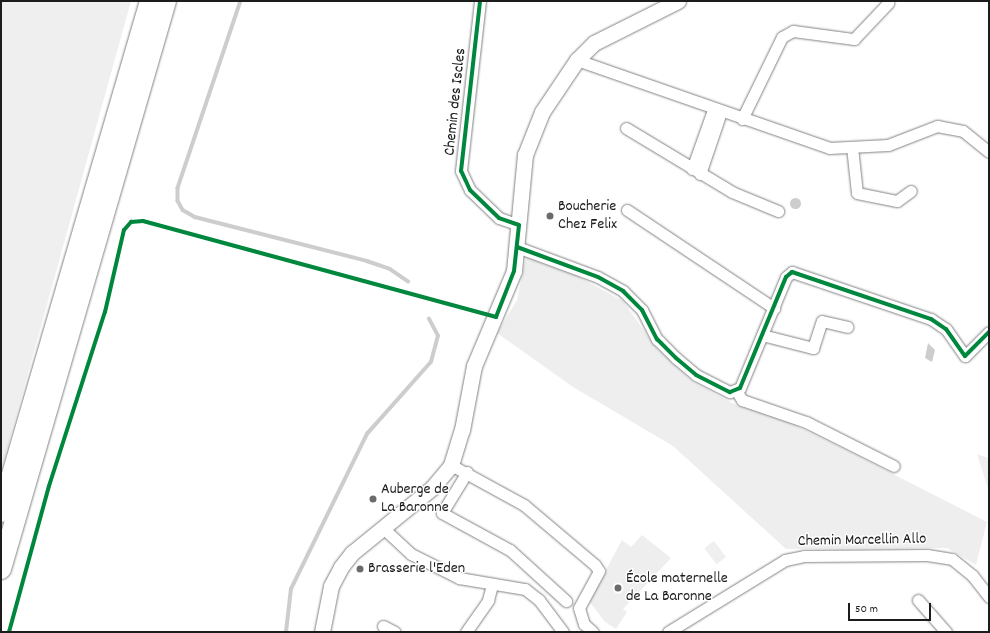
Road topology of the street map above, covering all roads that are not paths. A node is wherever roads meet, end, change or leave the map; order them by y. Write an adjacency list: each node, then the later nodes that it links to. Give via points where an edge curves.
1 (150, 1): 26 (highway)
2 (166, 1): 28 (highway)
3 (480, 1): 16 (street, Chemin des Iscles, via 461,171 470,190 498,218)
4 (678, 1): 6 (main road, via 611,33)
5 (888, 2): 8 (street, via 854,39 788,33 768,61)
6 (576, 60): 7 (street); 16 (main road, via 542,112 528,142)
7 (717, 111): 8 (street); 12 (street)
8 (742, 119): 10 (street, via 829,148)
9 (626, 128): 12 (street)
10 (852, 147): 11 (street, via 888,145 937,126 963,131); 13 (street, via 857,193 897,201)
11 (989, 152)
12 (696, 172): 15 (street, via 732,192)
13 (911, 191)
14 (627, 210): 18 (street)
15 (778, 211)
16 (519, 225): 17 (main road)
17 (517, 247): 22 (street, via 598,277 623,291 642,310 657,339 676,358 720,389); 23 (main road, via 510,286 474,366 462,430)
18 (774, 308): 20 (street, via 786,277 792,272 931,319 946,329 965,356); 21 (street)
19 (847, 327): 21 (street, via 822,321 813,348)
20 (989, 332)
21 (762, 335): 22 (street)
22 (736, 390): 24 (street, via 742,400 806,422)
23 (451, 465): 25 (street); 27 (main road, via 432,488)
24 (894, 466)
25 (467, 472): 32 (street, via 442,513 510,550); 38 (street, via 524,505 596,565 599,571 579,608 584,624)
26 (1, 512)
27 (382, 527): 29 (street, via 411,554 459,578); 34 (main road, via 341,566 331,586)
28 (1, 569)
29 (492, 585): 36 (street, via 488,600); 37 (street, via 525,589 539,600)
30 (989, 597): 39 (street, Chemin Marcellin Allo, via 972,575 952,559 927,555 804,556 785,560)
31 (918, 600): 40 (street)
32 (566, 601)
33 (383, 626): 35 (street)
34 (322, 632)
35 (395, 632)
36 (466, 632)
37 (563, 632)
38 (593, 632)
39 (668, 632)
40 (946, 632)

